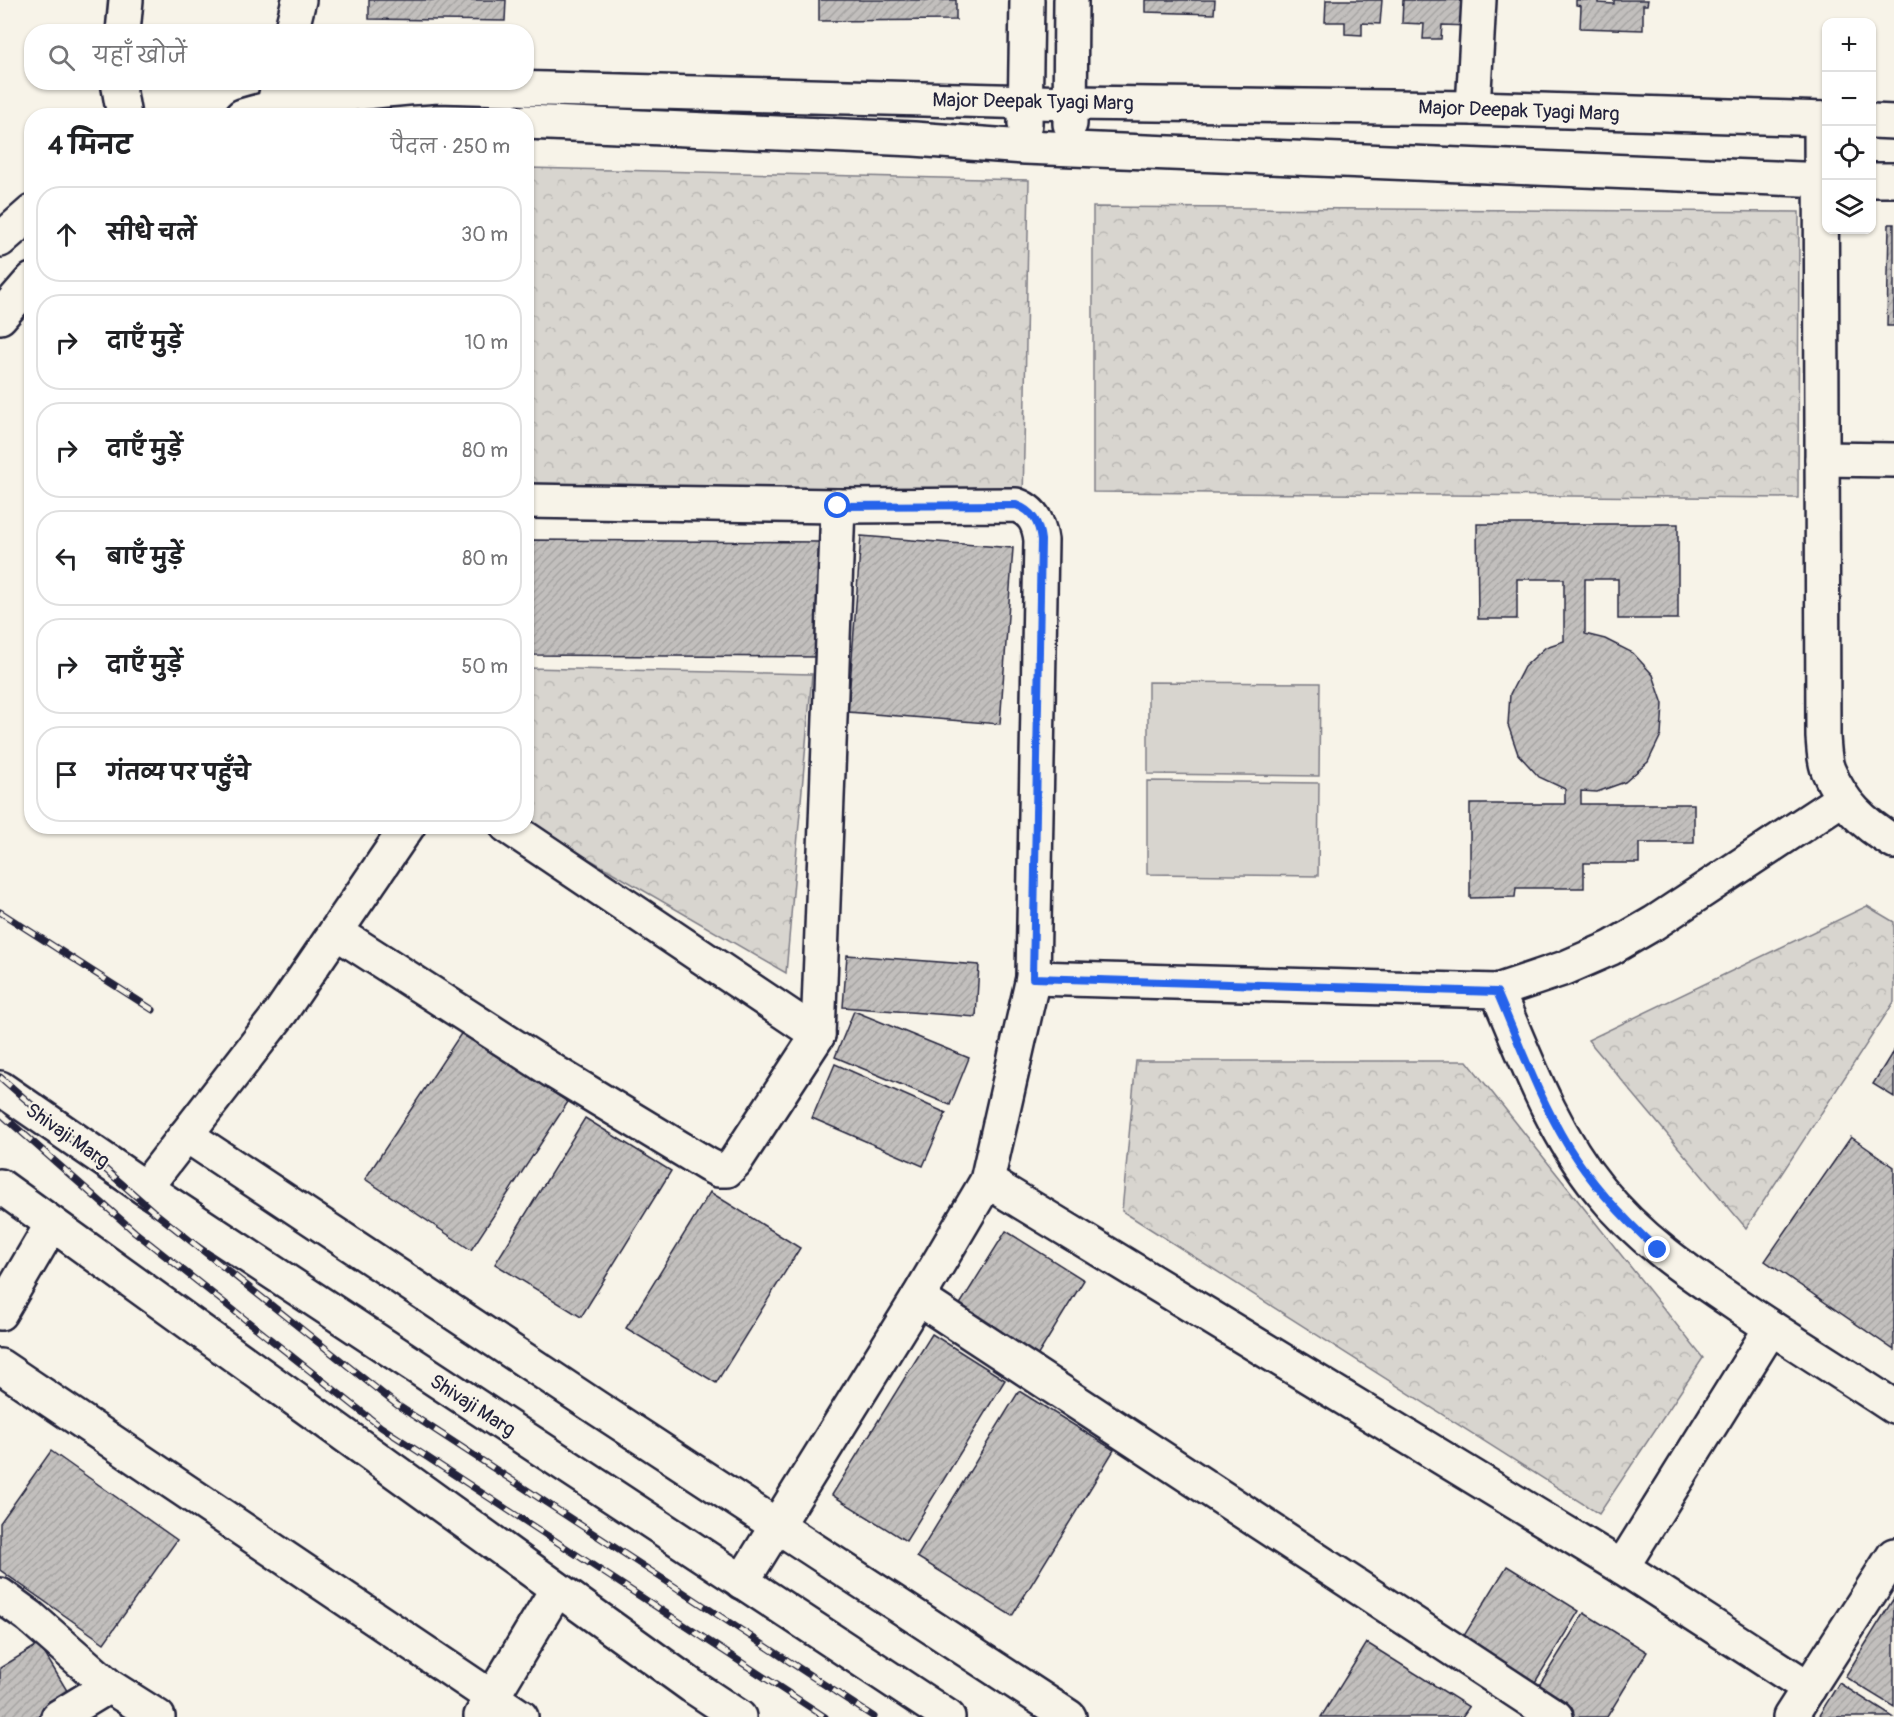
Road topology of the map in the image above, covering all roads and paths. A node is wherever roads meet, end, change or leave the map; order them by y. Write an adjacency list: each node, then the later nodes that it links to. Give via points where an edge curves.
1 (126, 0): 6 (street)
2 (299, 0): 7 (street)
3 (1027, 0): 11 (street)
4 (1071, 0): 14 (street)
5 (1479, 0): 16 (street)
6 (124, 24)
7 (293, 24)
8 (119, 90): 15 (street)
9 (388, 90): 12 (street, Major Deepak Tyagi Marg)
10 (450, 90): 13 (street, Major Deepak Tyagi Marg)
11 (1026, 101): 13 (street, Major Deepak Tyagi Marg); 14 (street, Major Deepak Tyagi Marg); 21 (street)
12 (265, 102)
13 (519, 102)
14 (1071, 103): 16 (street, Major Deepak Tyagi Marg); 22 (street)
15 (123, 108)
16 (1473, 108): 17 (street, Major Deepak Tyagi Marg)
17 (1822, 119)
18 (1876, 121): 20 (street)
19 (534, 122): 21 (street, Major Deepak Tyagi Marg)
20 (1894, 122)
21 (1025, 147): 22 (street, Major Deepak Tyagi Marg)
22 (1069, 147): 23 (street, Major Deepak Tyagi Marg)
23 (1822, 180)
24 (1876, 180): 25 (street)
25 (1894, 180)
26 (24, 219): 28 (street)
27 (1824, 234): 31 (street)
28 (0, 240)
29 (24, 289): 30 (street)
30 (0, 317)
31 (1822, 459): 32 (street); 35 (street, via 1823,737 1827,769)
32 (1894, 460)
33 (534, 501): 34 (street)
34 (838, 506): 40 (street, via 1016,505 1034,517 1040,529); 42 (street)
35 (1843, 798): 38 (street, via 1854,814); 41 (street, via 1611,948)
36 (403, 834): 39 (street)
37 (519, 834): 42 (street)
38 (1894, 842)
39 (336, 932): 42 (street, via 556,1073 718,1170 728,1170 735,1162); 44 (street, via 281,1012)
40 (1033, 978): 41 (street); 45 (street)
41 (1497, 992): 51 (street, via 1546,1106 1599,1189 1658,1250)
42 (818, 1035)
43 (0, 1088): 47 (street, Shivaji Marg)
44 (186, 1135): 47 (street); 54 (street)
45 (987, 1181): 49 (street); 56 (street)
46 (0, 1186): 48 (street)
47 (145, 1188): 57 (street, Shivaji Marg)
48 (52, 1224): 50 (street); 58 (street)
49 (918, 1298): 54 (street); 69 (street)
50 (0, 1313)
51 (1771, 1328): 53 (street); 56 (street)
52 (0, 1366): 62 (street)
53 (1894, 1407)
54 (776, 1526): 57 (street); 68 (street)
55 (1894, 1555): 61 (street)
56 (1622, 1567): 61 (street)
57 (742, 1582): 67 (street, Shivaji Marg)
58 (557, 1589): 62 (street); 66 (street)
59 (0, 1595): 60 (street)
60 (109, 1686): 63 (street); 64 (street)
61 (1809, 1688): 70 (street)
62 (486, 1707): 65 (street)
63 (58, 1717)
64 (158, 1717)
65 (520, 1717)
66 (740, 1717)
67 (948, 1717)
68 (1069, 1717)
69 (1556, 1717)
70 (1790, 1717)

